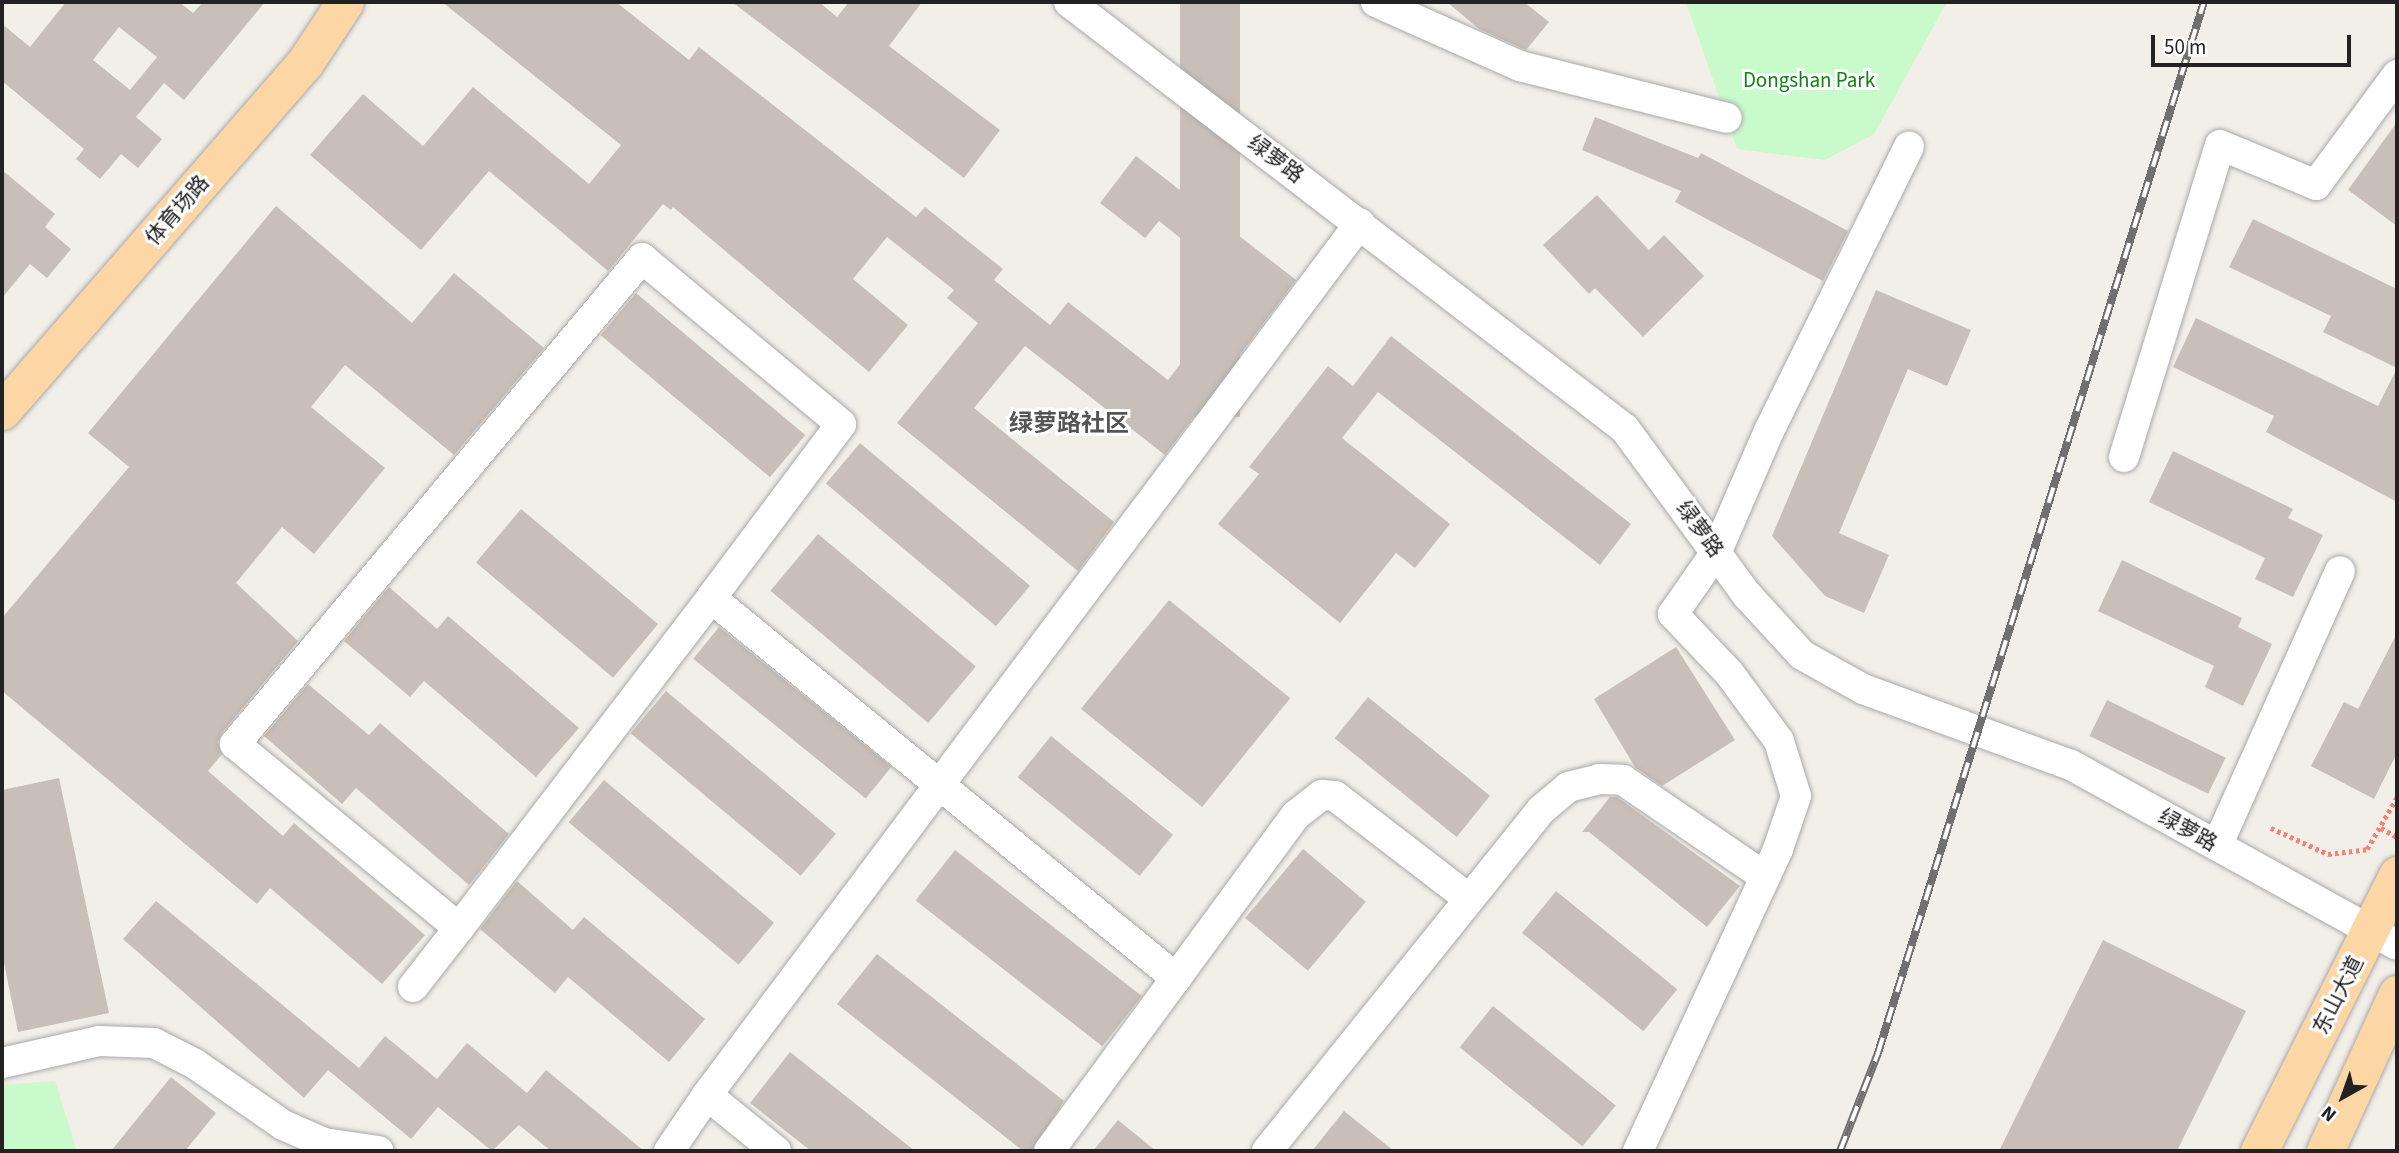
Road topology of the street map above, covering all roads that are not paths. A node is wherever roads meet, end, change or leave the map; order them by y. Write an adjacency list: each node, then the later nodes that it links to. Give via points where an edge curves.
1 (321, 2): 9 (main road, 体育场路, via 292,47)
2 (345, 2): 10 (main road, 体育场路, via 304,64)
3 (1069, 2): 8 (street, 绿萝路)
4 (1376, 2): 6 (street, via 1520,66)
5 (2397, 75): 11 (street, via 2316,185 2220,145)
6 (1727, 118)
7 (1909, 147): 12 (street, via 1769,431)
8 (1360, 223): 12 (street, 绿萝路, via 1625,429); 15 (street)
9 (2, 382)
10 (2, 411)
11 (2124, 457)
12 (1717, 551): 16 (street, 绿萝路, via 1747,594 1802,655 1837,677 2071,765); 18 (street, via 1673,614 1730,674 1779,741 1796,796)
13 (2340, 571): 16 (street)
14 (711, 597): 15 (street); 20 (street); 20 (street, via 841,424 642,258 235,744)
15 (937, 786): 22 (street); 26 (street)
16 (2217, 846): 21 (street, 绿萝路)
17 (2397, 875): 21 (main road, 东山大道)
18 (1765, 877): 19 (street, via 1623,780 1599,779 1568,787 1541,810); 33 (street)
19 (1469, 899): 22 (street, via 1335,796 1322,795 1296,815); 32 (street)
20 (459, 928): 23 (street)
21 (2384, 938): 34 (main road, 东山大道)
22 (1176, 978): 31 (street)
23 (413, 987)
24 (2397, 993): 35 (main road)
25 (2, 1063): 27 (street, via 99,1041 154,1043)
26 (706, 1095): 29 (street); 30 (street)
27 (302, 1143): 28 (street)
28 (378, 1151)
29 (669, 1151)
30 (776, 1151)
31 (1049, 1151)
32 (1267, 1151)
33 (1638, 1151)
34 (2259, 1151)
35 (2325, 1151)

